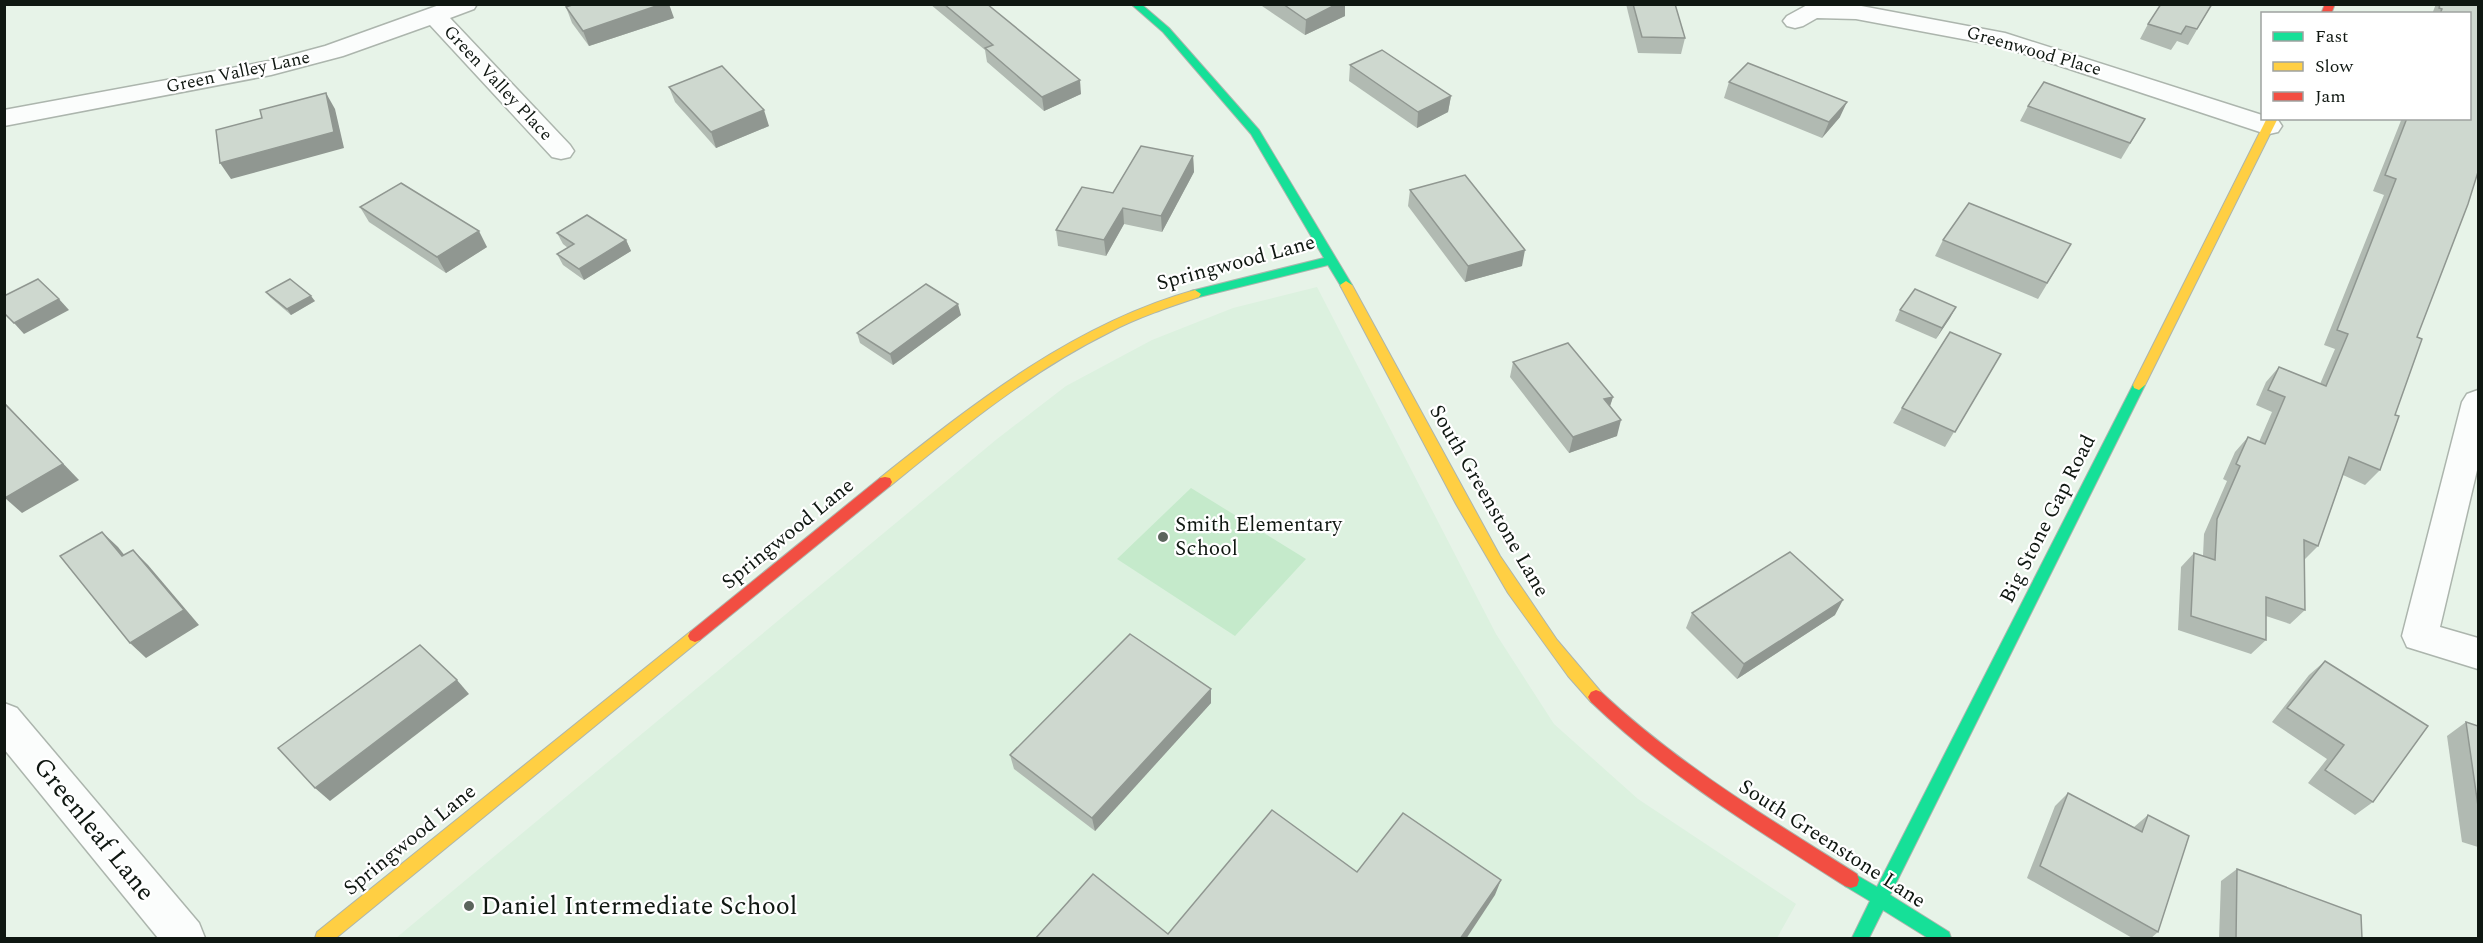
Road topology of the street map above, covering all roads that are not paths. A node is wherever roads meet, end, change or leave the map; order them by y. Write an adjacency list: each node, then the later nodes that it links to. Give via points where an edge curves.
1 (465, 4): 3 (street, Green Valley Lane)
2 (1135, 4): 9 (street, South Greenstone Lane, via 1166,30 1255,132)
3 (435, 16): 5 (street, Green Valley Lane, via 271,68); 8 (street, Green Valley Place)
4 (1795, 21): 6 (street, Greenwood Place, via 1812,11 1856,12 2005,40)
5 (4, 117)
6 (2261, 119)
7 (2271, 122): 13 (street, Big Stone Gap Road)
8 (561, 151)
9 (1332, 260): 13 (street, South Greenstone Lane, via 1482,539 1523,607 1576,676 1627,728 1694,780); 15 (street, Springwood Lane, via 1213,287 1158,305 1056,353 1003,388)
10 (2478, 402): 11 (street, via 2420,636)
11 (2478, 653)
12 (4, 720): 14 (street, Greenleaf Lane)
13 (1880, 900): 16 (street, Big Stone Gap Road); 17 (street, South Greenstone Lane)
14 (184, 939)
15 (323, 939)
16 (1860, 939)
17 (1943, 939)

